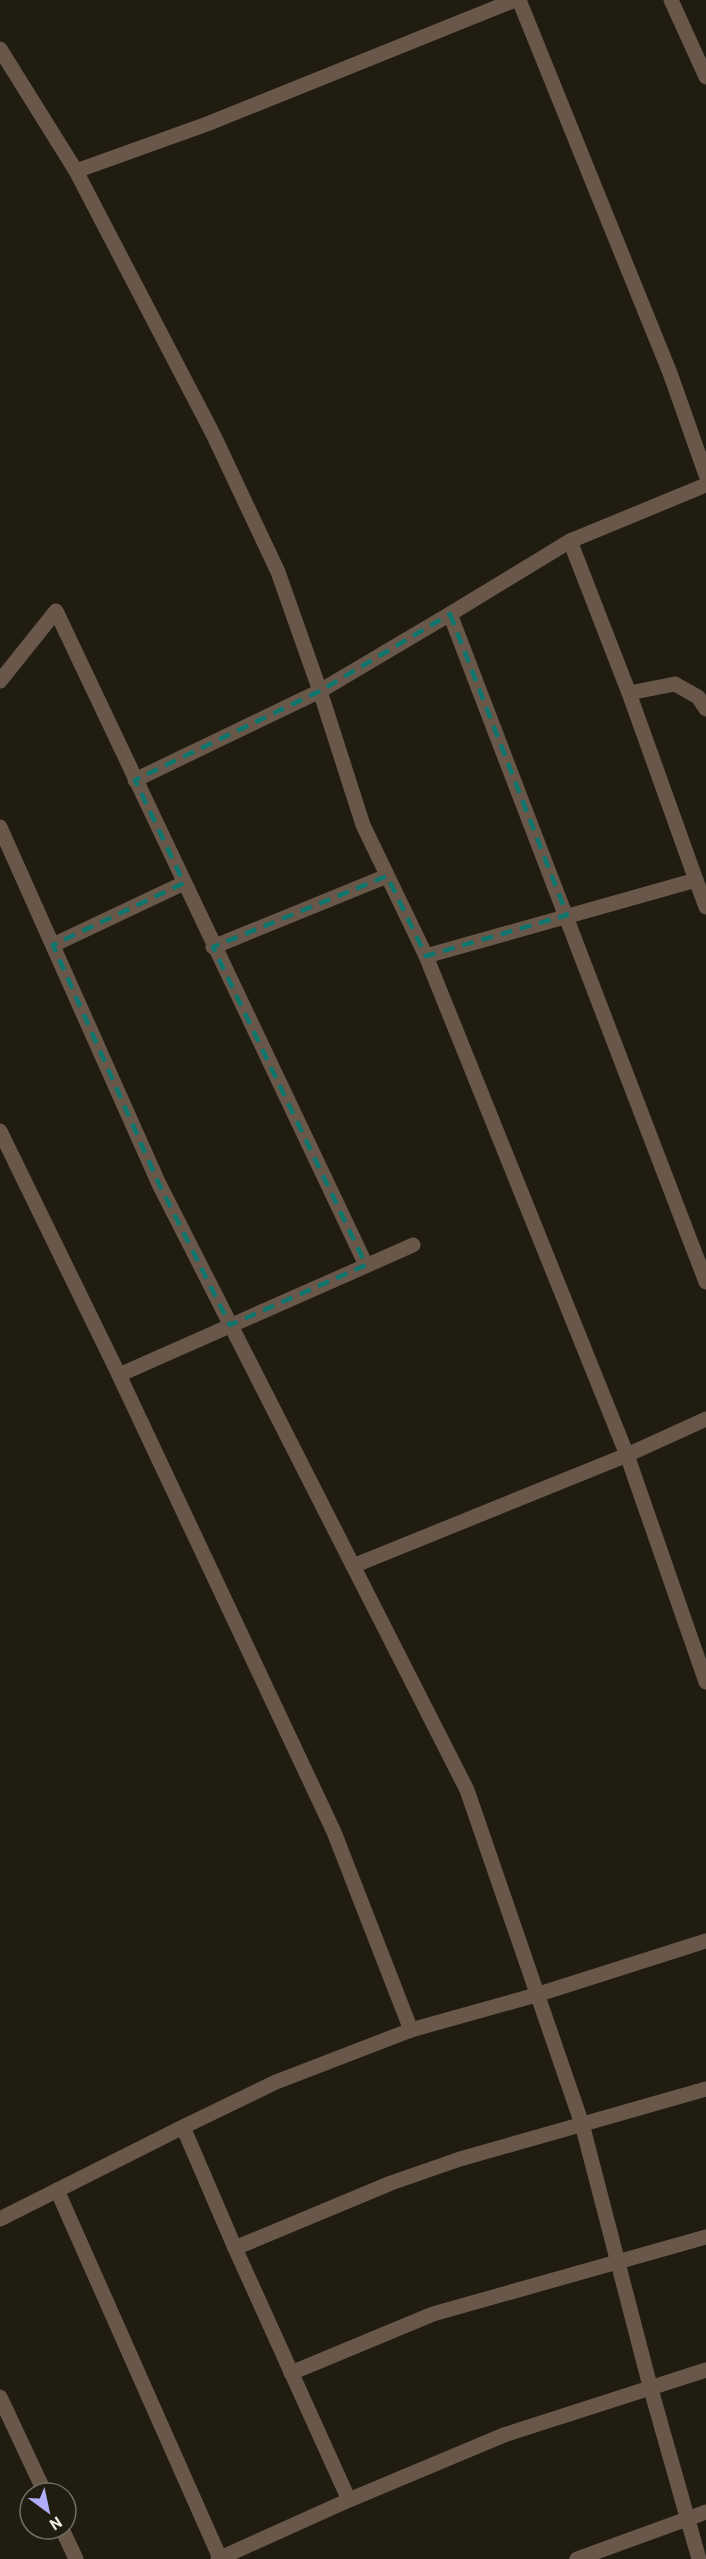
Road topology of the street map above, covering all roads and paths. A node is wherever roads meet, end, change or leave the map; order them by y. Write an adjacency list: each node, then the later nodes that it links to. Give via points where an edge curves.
1 (517, 0): 3 (street); 7 (street, via 670,373)
2 (671, 0): 5 (street)
3 (478, 7): 6 (street, via 207,124)
4 (0, 49): 6 (street)
5 (706, 77)
6 (76, 171): 12 (street, via 213,436 278,572)
7 (706, 475)
8 (706, 485): 9 (street)
9 (570, 541): 10 (street); 13 (street)
10 (450, 614): 12 (street); 21 (street)
11 (0, 681): 15 (street, via 56,611)
12 (320, 691): 15 (street); 17 (street, via 363,825)
13 (629, 693): 14 (street, via 675,684 698,697); 18 (street)
14 (706, 709)
15 (135, 780): 19 (street)
16 (0, 827): 22 (street)
17 (387, 876): 23 (street); 24 (street)
18 (696, 880): 20 (street); 21 (street)
19 (184, 883): 22 (street); 23 (street)
20 (706, 907)
21 (567, 915): 24 (street); 28 (street)
22 (52, 945): 29 (street, via 159,1184)
23 (213, 947): 27 (street)
24 (426, 956): 32 (street)
25 (0, 1131): 30 (street)
26 (413, 1245): 27 (street)
27 (366, 1266): 29 (street)
28 (706, 1282)
29 (230, 1325): 30 (street); 33 (street)
30 (119, 1375): 37 (street, via 334,1832)
31 (706, 1419): 32 (street)
32 (627, 1455): 33 (street); 34 (street)
33 (353, 1566): 36 (street, via 467,1790)
34 (706, 1682)
35 (706, 1941): 36 (street)
36 (536, 1995): 37 (street); 39 (street)
37 (411, 2030): 40 (street, via 276,2082)
38 (706, 2089): 39 (street)
39 (582, 2124): 44 (street, via 391,2183); 45 (street)
40 (183, 2127): 41 (street); 44 (street)
41 (57, 2190): 42 (street); 56 (street)
42 (0, 2219)
43 (706, 2237): 45 (street)
44 (235, 2248): 47 (street)
45 (617, 2262): 47 (street, via 433,2314); 48 (street)
46 (706, 2370): 48 (street)
47 (291, 2373): 51 (street)
48 (650, 2386): 51 (street, via 504,2435); 53 (street)
49 (0, 2397): 50 (street)
50 (39, 2481)
51 (349, 2500): 56 (street)
52 (706, 2512): 53 (street)
53 (688, 2517): 57 (street); 58 (street)
54 (68, 2541): 55 (street)
55 (76, 2559)
56 (219, 2559)
57 (576, 2559)
58 (699, 2559)

